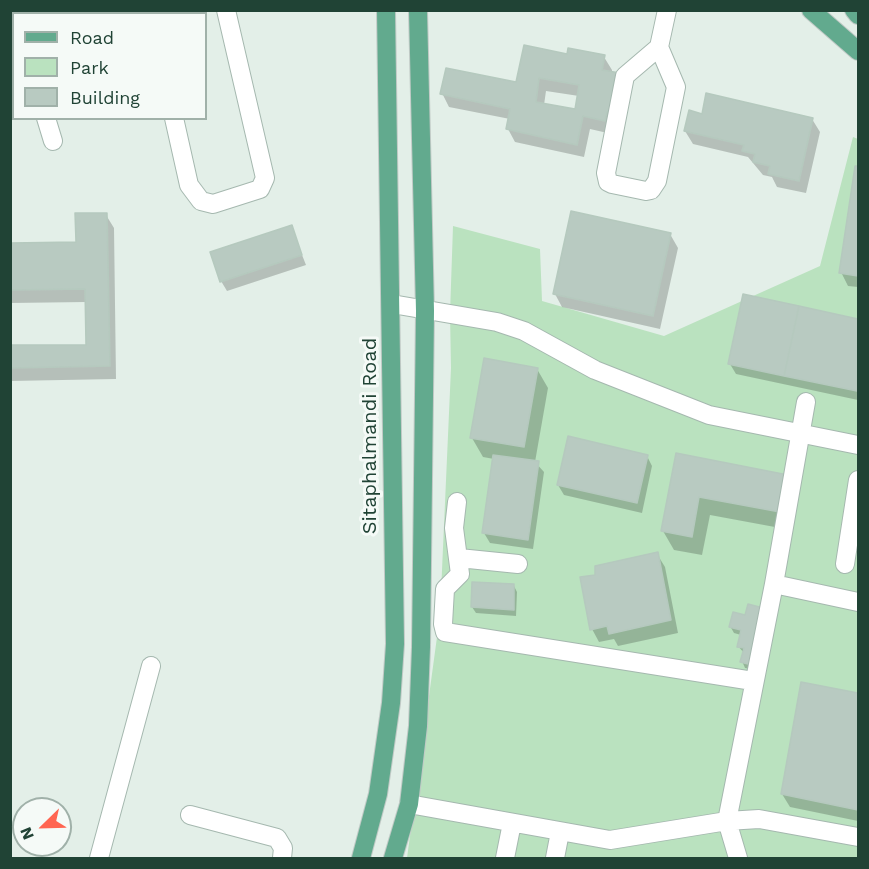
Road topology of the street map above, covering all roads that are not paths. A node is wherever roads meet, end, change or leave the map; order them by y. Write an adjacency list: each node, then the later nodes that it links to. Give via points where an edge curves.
1 (226, 10): 11 (lane, via 265,178 260,189 213,204 201,201 189,185)
2 (386, 10): 13 (main road, Sitaphalmandi Road)
3 (418, 10): 14 (main road)
4 (667, 10): 8 (lane)
5 (811, 10): 9 (main road)
6 (854, 10): 7 (main road)
7 (858, 15)
8 (659, 47): 8 (lane, via 676,87 657,181 646,191 612,184 606,172 625,76)
9 (858, 51)
10 (47, 120): 12 (lane)
11 (174, 120)
12 (53, 141)
13 (392, 304): 14 (lane); 35 (main road, Sitaphalmandi Road, via 391,703 378,794)
14 (425, 311): 16 (lane, via 497,322 524,331 646,393 709,416); 27 (main road, via 418,726)
15 (806, 402): 16 (lane)
16 (801, 435): 17 (lane); 23 (lane)
17 (858, 445)
18 (858, 480): 22 (lane)
19 (457, 502): 20 (lane, via 454,528)
20 (459, 558): 21 (lane); 26 (lane, via 459,578 446,589 443,624 449,634)
21 (518, 564)
22 (845, 564)
23 (774, 584): 24 (lane); 26 (lane)
24 (858, 602)
25 (151, 666): 33 (lane)
26 (753, 681): 29 (lane)
27 (408, 804): 30 (lane); 36 (main road)
28 (190, 814): 34 (lane, via 277,838 283,848)
29 (727, 821): 31 (lane, via 610,840); 32 (lane, via 759,819); 39 (lane)
30 (512, 823): 31 (lane); 37 (lane)
31 (560, 832): 38 (lane)
32 (858, 837)
33 (99, 858)
34 (282, 858)
35 (361, 858)
36 (393, 858)
37 (505, 858)
38 (555, 858)
39 (738, 858)

